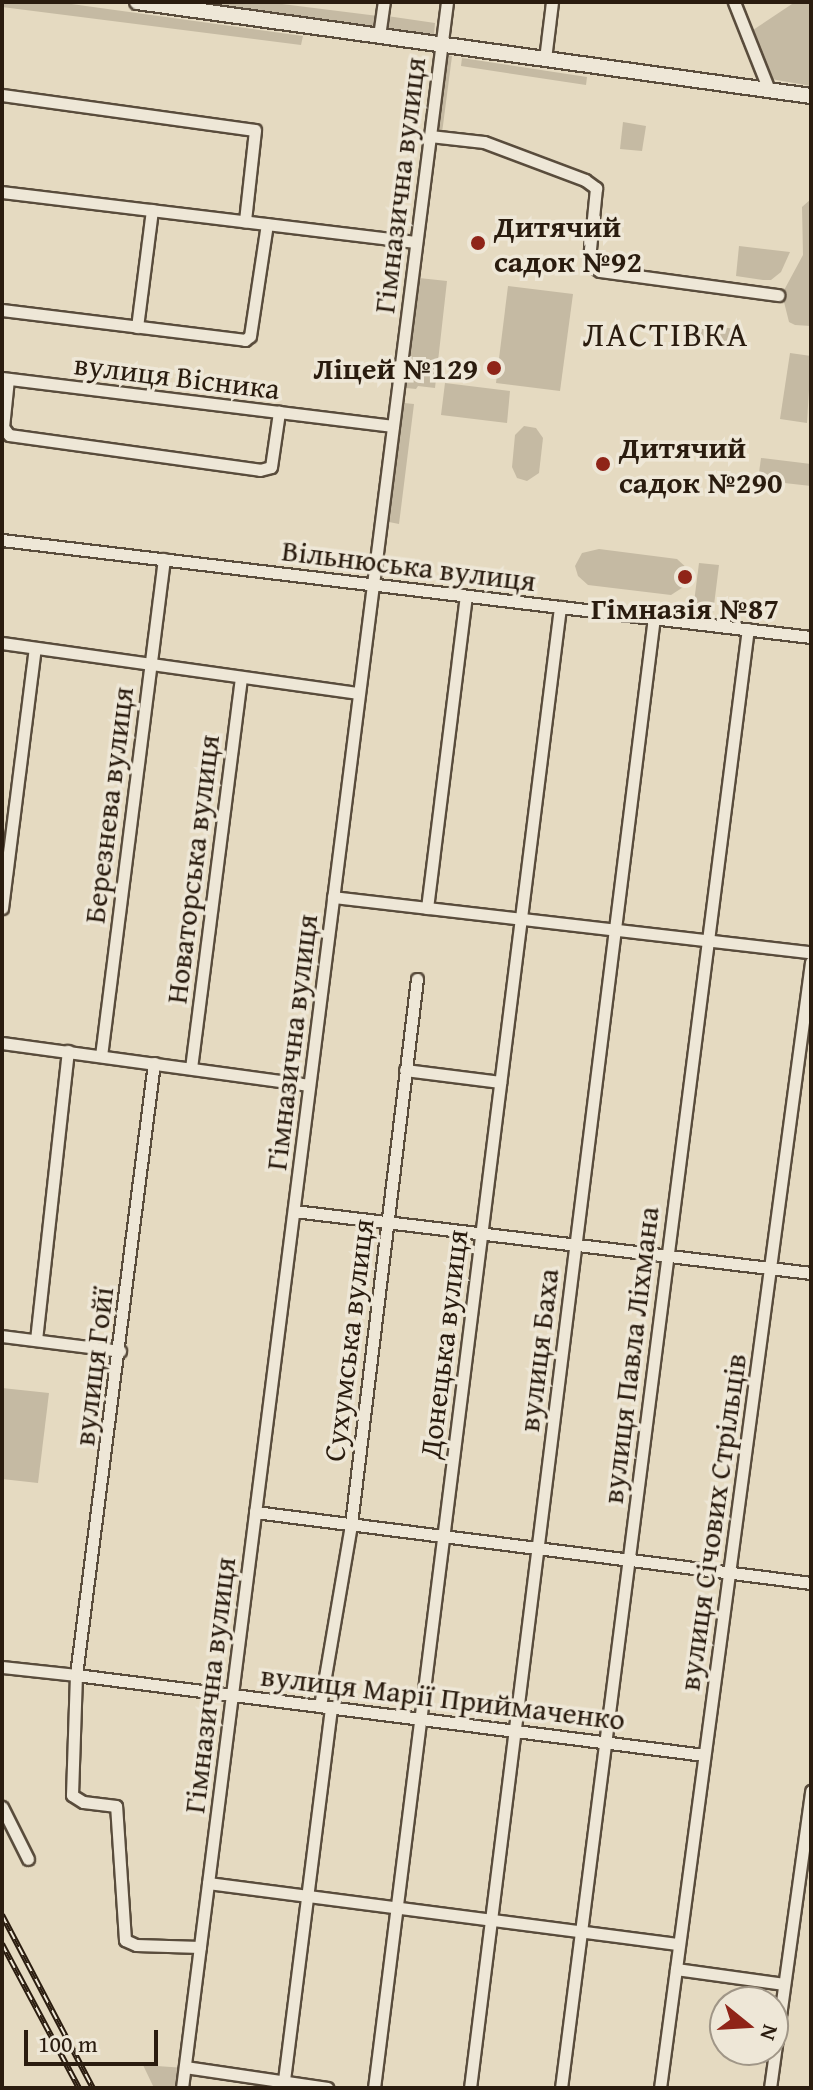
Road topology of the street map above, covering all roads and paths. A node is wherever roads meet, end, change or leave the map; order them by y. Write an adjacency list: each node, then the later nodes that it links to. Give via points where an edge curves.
1 (137, 2): 6 (street)
2 (384, 2): 6 (street)
3 (447, 2): 7 (street, Гімназична вулиця)
4 (552, 2): 8 (street)
5 (734, 2): 9 (street)
6 (379, 36): 7 (street)
7 (441, 44): 8 (street); 12 (street, Гімназична вулиця)
8 (545, 59): 9 (street)
9 (769, 90): 11 (street)
10 (2, 95): 15 (street, via 255,130)
11 (811, 96)
12 (430, 136): 17 (street, Гімназична вулиця); 18 (street, via 484,142 596,188 589,259 600,271)
13 (2, 192): 14 (street)
14 (152, 210): 15 (street); 20 (street)
15 (245, 221): 16 (street)
16 (267, 224): 17 (street); 20 (street, via 249,339)
17 (416, 242): 23 (street, Гімназична вулиця)
18 (778, 295)
19 (2, 310): 20 (street)
20 (137, 327)
21 (5, 379): 22 (street, вулиця Вісника); 22 (street, via 3,427 9,435 260,470 271,467)
22 (279, 412): 23 (street, вулиця Вісника)
23 (393, 426): 26 (street, Гімназична вулиця)
24 (2, 540): 25 (street, Вільнюська вулиця)
25 (164, 559): 26 (street, Вільнюська вулиця); 34 (street, Березнева вулиця)
26 (373, 584): 27 (street, Вільнюська вулиця); 36 (street, Гімназична вулиця)
27 (466, 596): 28 (street, Вільнюська вулиця); 39 (street)
28 (560, 607): 29 (street, Вільнюська вулиця); 40 (street, Донецька вулиця)
29 (654, 618): 30 (street, Вільнюська вулиця); 41 (street, вулиця Баха)
30 (748, 629): 31 (street, Вільнюська вулиця); 42 (street, вулиця Павла Ліхмана)
31 (811, 637)
32 (2, 643): 33 (street)
33 (35, 648): 34 (street); 38 (street)
34 (150, 665): 35 (street); 48 (street, Березнева вулиця)
35 (241, 677): 36 (street); 50 (street, Новаторська вулиця)
36 (359, 693): 37 (street, Гімназична вулиця)
37 (333, 897): 39 (street); 53 (street, Гімназична вулиця)
38 (2, 908)
39 (427, 908): 40 (street)
40 (521, 919): 41 (street); 52 (street, Донецька вулиця)
41 (615, 929): 42 (street); 57 (street, вулиця Баха)
42 (708, 940): 43 (street); 58 (street, вулиця Павла Ліхмана)
43 (811, 952)
44 (811, 962): 59 (street, вулиця Січових Стрільців)
45 (417, 979): 51 (street, Сухумська вулиця)
46 (2, 1043): 47 (street)
47 (68, 1051): 48 (street); 62 (street)
48 (101, 1056): 49 (street)
49 (154, 1063): 50 (street); 63 (street, вулиця Гойї)
50 (191, 1068): 53 (street)
51 (405, 1070): 52 (street); 55 (street, Сухумська вулиця)
52 (500, 1082): 56 (street, Донецька вулиця)
53 (309, 1085): 54 (street, Гімназична вулиця)
54 (294, 1211): 55 (street); 64 (street, Гімназична вулиця)
55 (387, 1222): 56 (street); 65 (street, Сухумська вулиця)
56 (481, 1234): 57 (street); 66 (street, Донецька вулиця)
57 (576, 1245): 58 (street); 67 (street, вулиця Баха)
58 (667, 1256): 59 (street); 68 (street, вулиця Павла Ліхмана)
59 (770, 1268): 60 (street); 69 (street, вулиця Січових Стрільців)
60 (811, 1273)
61 (2, 1336): 62 (street)
62 (36, 1340): 63 (street)
63 (120, 1351): 72 (street, вулиця Гойї)
64 (255, 1512): 65 (street); 73 (street, Гімназична вулиця)
65 (351, 1524): 66 (street); 74 (street, Сухумська вулиця)
66 (443, 1535): 67 (street); 75 (street, Донецька вулиця)
67 (538, 1548): 68 (street); 76 (street, вулиця Баха)
68 (629, 1559): 69 (street); 77 (street, вулиця Павла Ліхмана)
69 (729, 1572): 70 (street); 78 (street, вулиця Січових Стрільців)
70 (811, 1583)
71 (2, 1667): 72 (street, вулиця Марії Приймаченко)
72 (76, 1675): 73 (street, вулиця Марії Приймаченко); 88 (street, via 72,1795 79,1801 116,1806 125,1940)
73 (232, 1695): 74 (street, вулиця Марії Приймаченко); 82 (street, Гімназична вулиця)
74 (325, 1706): 75 (street, вулиця Марії Приймаченко); 83 (street, Сухумська вулиця)
75 (420, 1720): 76 (street, вулиця Марії Приймаченко); 84 (street, Донецька вулиця)
76 (515, 1730): 77 (street, вулиця Марії Приймаченко); 85 (street, вулиця Баха)
77 (605, 1742): 78 (street, вулиця Марії Приймаченко); 86 (street, вулиця Павла Ліхмана)
78 (704, 1755): 87 (street, вулиця Січових Стрільців)
79 (811, 1791): 90 (street)
80 (2, 1807): 81 (street)
81 (28, 1859)
82 (208, 1883): 83 (street); 88 (street, Гімназична вулиця)
83 (307, 1896): 84 (street); 92 (street, Сухумська вулиця)
84 (396, 1908): 85 (street); 95 (street, Донецька вулиця)
85 (491, 1920): 86 (street); 96 (street, вулиця Баха)
86 (581, 1932): 87 (street); 97 (street, вулиця Павла Ліхмана)
87 (679, 1944): 89 (street, вулиця Січових Стрільців)
88 (200, 1947): 91 (street, Гімназична вулиця)
89 (676, 1969): 90 (street); 98 (street, вулиця Січових Стрільців)
90 (784, 1984): 99 (street)
91 (185, 2067): 92 (street); 93 (street, Гімназична вулиця)
92 (283, 2084): 94 (street)
93 (182, 2088)
94 (327, 2088)
95 (374, 2088)
96 (470, 2088)
97 (561, 2088)
98 (660, 2088)
99 (770, 2088)

